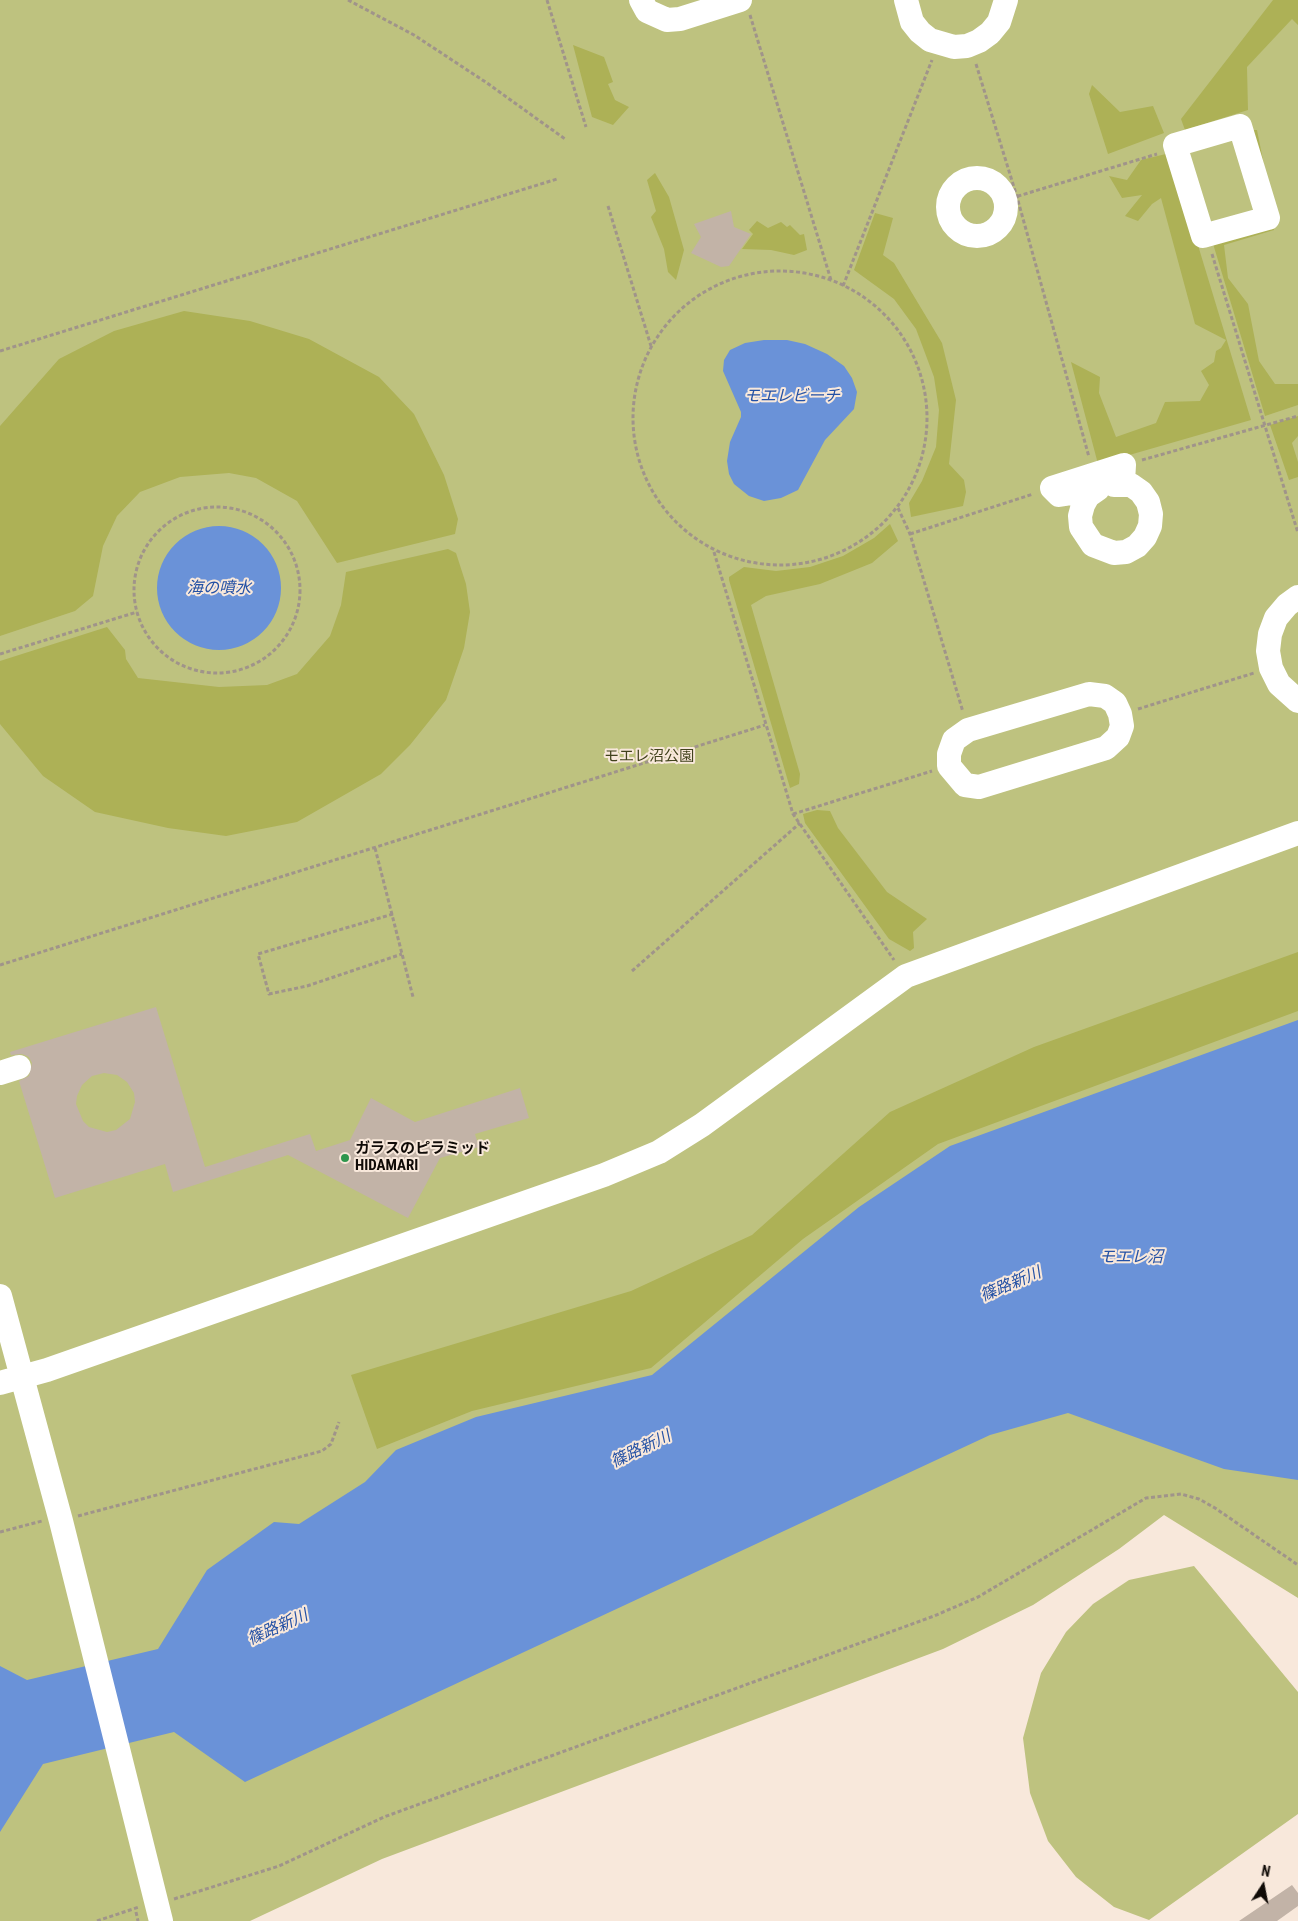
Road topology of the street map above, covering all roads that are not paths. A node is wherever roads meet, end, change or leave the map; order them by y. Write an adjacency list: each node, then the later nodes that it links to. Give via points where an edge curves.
1 (641, 0): 4 (street, via 648,11 667,20)
2 (906, 0): 3 (street, via 912,22 920,32 954,47 979,41 995,28)
3 (1006, 0)
4 (744, 5)
5 (1176, 148): 5 (street, via 1203,236 1268,218 1240,126 1176,145)
6 (1094, 474): 6 (street, via 1052,488 1059,495 1098,489 1088,496 1083,505 1082,527 1093,545 1103,551 1126,552 1146,537 1151,514 1148,502 1131,485 1114,485 1123,481 1124,465)
7 (1298, 597): 8 (street, via 1276,618 1268,651 1271,668 1279,684)
8 (1298, 701)
9 (949, 766): 9 (street, via 954,740 968,730 1090,694 1105,696 1115,703 1120,714 1122,726 1118,737 1106,748 979,787 965,785)
10 (1298, 833): 12 (street, via 906,976 702,1124 658,1152 604,1175)
11 (0, 1296): 12 (street)
12 (23, 1377): 13 (street); 14 (street, via 149,1873)
13 (0, 1383)
14 (151, 1911)

